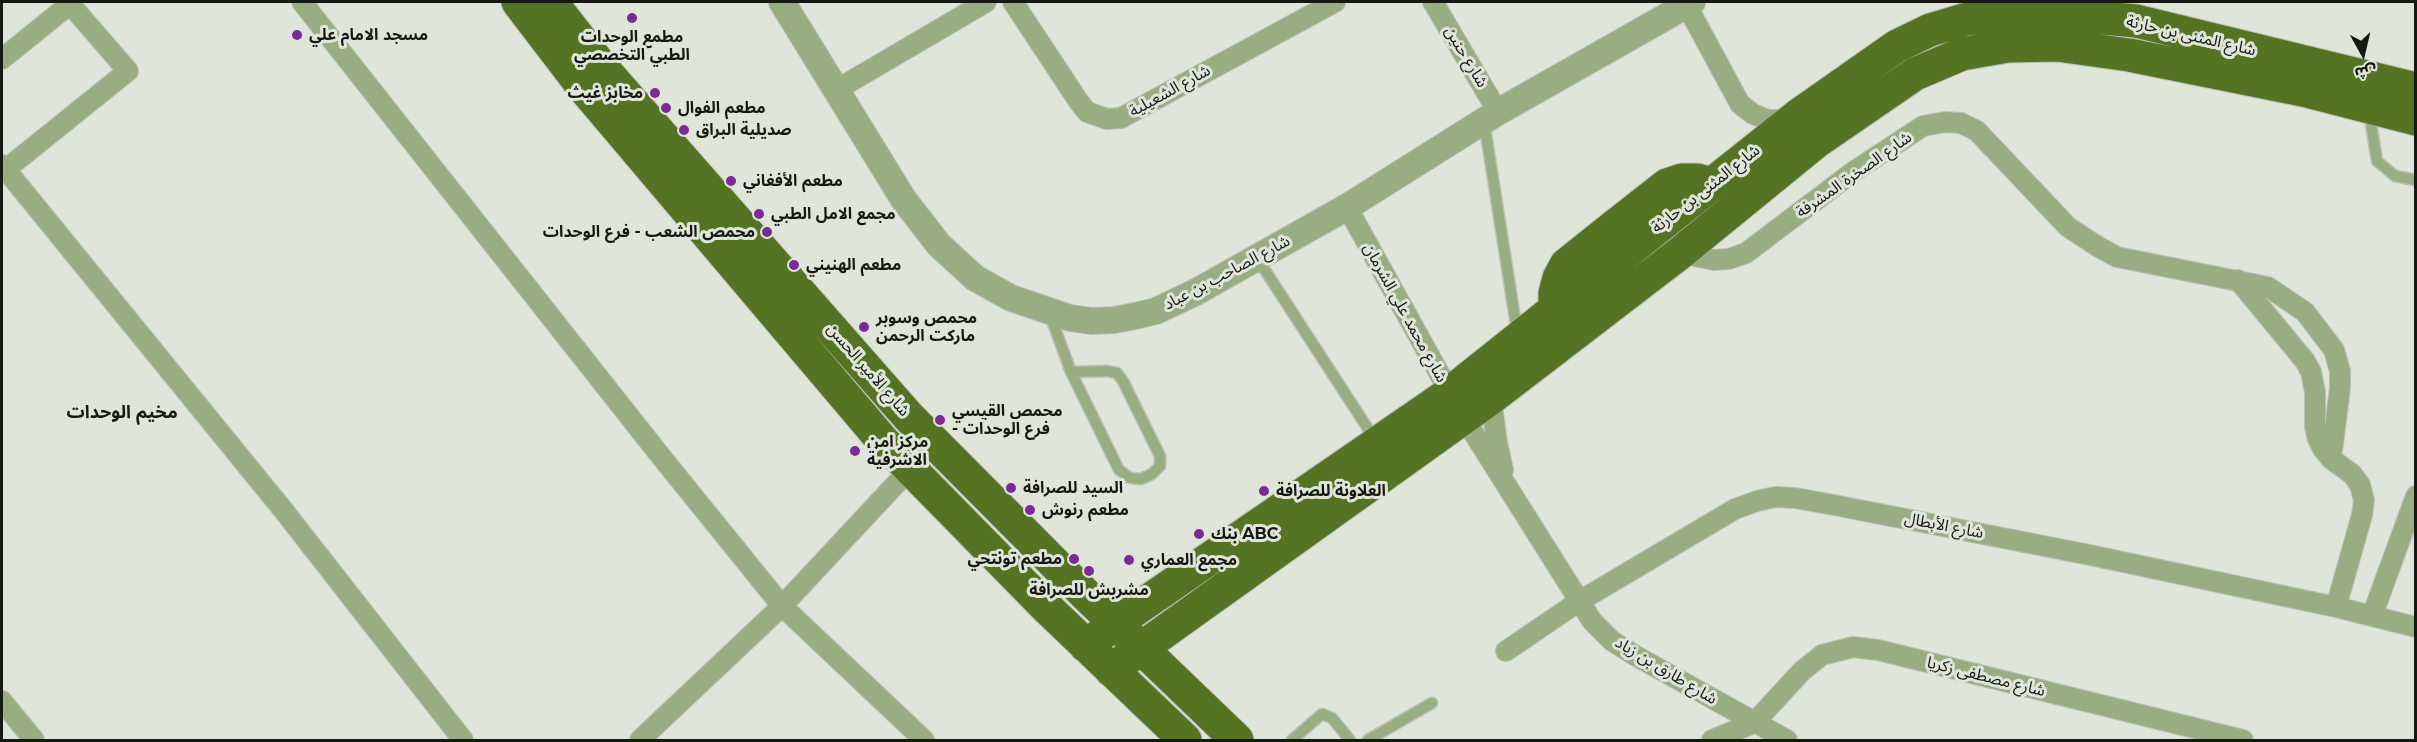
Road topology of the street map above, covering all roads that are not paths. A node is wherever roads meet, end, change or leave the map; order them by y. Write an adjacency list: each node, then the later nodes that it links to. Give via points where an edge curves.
1 (302, 2): 40 (street)
2 (518, 2): 31 (highway, شارع الأمير الحسن, via 583,87)
3 (551, 2): 30 (highway, شارع الأمير الحسن, via 606,71)
4 (782, 2): 14 (street, شارع الصاحب بن عباد)
5 (986, 2): 14 (street)
6 (1013, 2): 7 (street, شارع الشعيلية, via 1083,107 1095,116 1120,118)
7 (1335, 2)
8 (1433, 2): 17 (street, شارع حنين)
9 (1689, 4): 16 (street, via 1740,104 1768,120 1785,120); 17 (street, شارع الصاحب بن عباد)
10 (2136, 21): 11 (highway); 13 (highway, شارع المثنى بن حارثة); 16 (highway, شارع المثنى بن حارثة, via 2060,14 1967,19 1930,30 1897,46)
11 (2129, 55): 15 (highway, شارع المثنى بن حارثة); 22 (highway, شارع المثنى بن حارثة, via 2057,45 2008,46 1962,54 1915,74 1816,142)
12 (2, 59): 19 (street, via 70,4 128,71)
13 (2415, 89)
14 (836, 90): 25 (street, شارع الصاحب بن عباد, via 904,200 939,245 992,289)
15 (2369, 107): 18 (highway, شارع المثنى بن حارثة); 20 (lane, via 2377,161 2395,176)
16 (1800, 114): 26 (highway, شارع المثنى بن حارثة)
17 (1491, 117): 21 (street, شارع الصاحب بن عباد); 26 (lane)
18 (2415, 119)
19 (3, 168): 55 (street, via 284,512)
20 (2415, 180)
21 (1347, 207): 23 (street, شارع الصاحب بن عباد); 29 (street, شارع محمد علي الشرمان)
22 (1680, 253): 24 (street, شارع الصخرة المشرفة, via 1714,260 1746,253 1923,126 1945,122 1961,123 1977,131 2068,227 2117,257); 28 (highway, شارع المثنى بن حارثة)
23 (1257, 257): 25 (street, شارع الصاحب بن عباد, via 1176,302 1135,316 1092,321); 32 (lane)
24 (2238, 280): 33 (street, via 2311,372 2315,427); 33 (street, شارع الصخرة المشرفة, via 2268,287 2305,312 2334,350 2340,388)
25 (1049, 312): 27 (lane)
26 (1519, 338): 29 (highway, شارع المثنى بن حارثة)
27 (1071, 372): 27 (lane, via 1119,470 1130,478 1152,474 1160,466 1160,456 1117,373)
28 (1491, 398): 29 (highway, شارع المثنى بن حارثة); 35 (street, شارع طارق بن زياد)
29 (1457, 405): 32 (highway, شارع المثنى بن حارثة); 35 (street, شارع طارق بن زياد); 44 (highway, شارع المثنى بن حارثة)
30 (908, 416): 31 (highway); 37 (highway, شارع الأمير الحسن)
31 (882, 440): 34 (highway, شارع الأمير الحسن)
32 (1377, 443): 38 (highway, شارع المثنى بن حارثة)
33 (2331, 459): 41 (street, via 2352,474 2364,500)
34 (909, 470): 40 (street); 46 (highway, شارع الأمير الحسن)
35 (1508, 487): 39 (street, شارع طارق بن زياد)
36 (2415, 496): 42 (street)
37 (1085, 594): 38 (highway, via 1131,603); 43 (highway, شارع الأمير الحسن)
38 (1155, 597): 43 (highway, شارع المثنى بن حارثة)
39 (1578, 602): 41 (street, شارع الأبطال, via 1735,509 1775,497 2085,554); 48 (street, شارع الأبطال); 53 (street, شارع طارق بن زياد, via 1612,641)
40 (782, 606): 56 (street); 57 (street)
41 (2336, 607): 42 (street, شارع الأبطال)
42 (2372, 616): 45 (street, شارع الأبطال)
43 (1116, 622): 46 (highway, شارع المثنى بن حارثة); 47 (highway, شارع الأمير الحسن)
44 (1178, 623): 47 (highway, شارع المثنى بن حارثة); 50 (highway, via 1173,649)
45 (2415, 627)
46 (1086, 646): 49 (highway, شارع الأمير الحسن)
47 (1140, 648): 49 (highway, شارع المثنى بن حارثة); 50 (highway, شارع الأمير الحسن)
48 (1506, 651)
49 (1111, 670): 58 (highway, شارع الأمير الحسن)
50 (1181, 688): 59 (highway, شارع الأمير الحسن)
51 (2, 701): 54 (street)
52 (1432, 703): 62 (lane)
53 (1754, 723): 63 (street); 64 (street, شارع طارق بن زياد); 65 (street, شارع مصطفى زكريا, via 1822,655 1853,647)
54 (34, 741)
55 (463, 741)
56 (640, 741)
57 (924, 741)
58 (1185, 741)
59 (1237, 741)
60 (1292, 741): 61 (lane, via 1322,714 1332,718)
61 (1350, 741)
62 (1368, 741)
63 (1712, 741)
64 (1787, 741)
65 (2243, 741)

